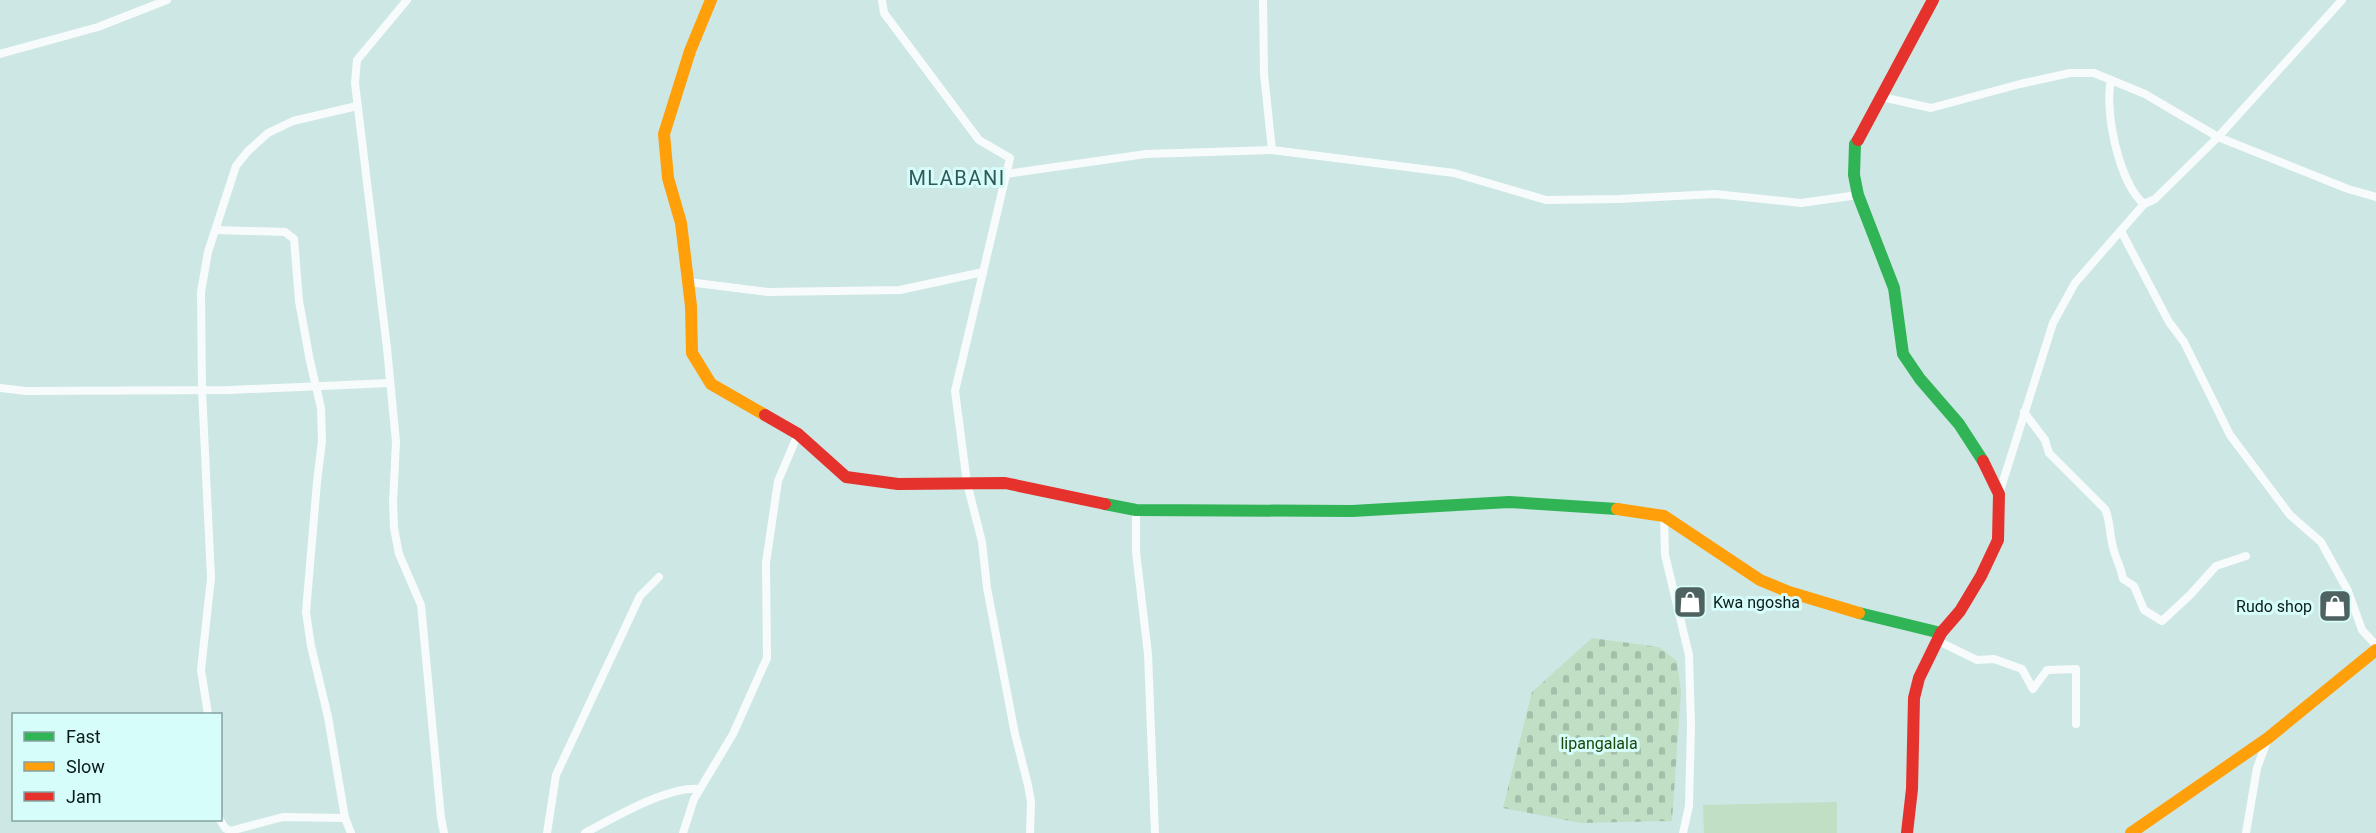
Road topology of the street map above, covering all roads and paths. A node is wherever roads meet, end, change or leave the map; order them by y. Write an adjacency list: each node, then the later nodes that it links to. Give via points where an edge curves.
1 (167, 0): 8 (street, via 98,27)
2 (406, 0): 11 (street, via 357,60)
3 (711, 0): 21 (street, via 664,134 668,178 681,223)
4 (882, 0): 14 (street, via 884,13 979,140 1010,158)
5 (1263, 0): 13 (street, via 1264,74)
6 (1933, 0): 10 (street)
7 (2342, 0): 12 (street)
8 (0, 54)
9 (2111, 80): 10 (street, via 2094,73 2070,73 1931,108); 12 (street, via 2145,94); 17 (street, via 2108,112 2114,139 2137,198)
10 (1882, 97): 15 (street, via 1855,144)
11 (357, 106): 18 (street, via 293,121 268,133 237,166); 22 (street)
12 (2218, 136): 16 (street); 17 (street, via 2155,199)
13 (1272, 150): 14 (street, via 1146,154); 15 (street, via 1454,173 1546,200 1715,194 1801,203)
14 (1006, 174): 20 (street)
15 (1858, 195): 29 (street, via 1894,288 1903,354 1978,451)
16 (2376, 197)
17 (2144, 204): 19 (street)
18 (216, 230): 23 (street, via 285,232 294,239 299,301); 25 (street, via 201,292)
19 (2121, 231): 26 (street, via 2074,283 2053,323); 35 (street, via 2169,322 2184,342 2230,435 2290,515 2321,542 2348,591 2362,630)
20 (983, 272): 21 (street, via 900,290 768,292); 28 (street, via 955,391)
21 (688, 282): 27 (street, via 692,353 711,384)
22 (390, 384): 23 (street); 44 (street, via 396,442 394,528 399,554 421,606)
23 (317, 386): 25 (street); 41 (street, via 322,441 306,612)
24 (0, 388): 25 (street)
25 (202, 390): 37 (street, via 211,578 201,670)
26 (2024, 412): 29 (street); 32 (street, via 2046,440 2049,453 2105,509 2123,579 2134,586 2144,610 2162,621 2216,566)
27 (798, 434): 28 (street, via 846,477 898,484); 40 (street, via 778,481 766,563 767,658 733,734)
28 (967, 483): 30 (street, via 1005,483); 48 (street, via 982,542 987,588 1028,785)
29 (1999, 494): 34 (street, via 1998,540 1976,585)
30 (1136, 510): 31 (street, via 1352,511 1509,502 1633,510); 49 (street, via 1136,552 1148,654)
31 (1664, 516): 34 (street, via 1760,580 1827,605); 50 (street, via 1665,555 1689,655 1689,806)
32 (2246, 556)
33 (659, 577): 45 (street, via 640,596 556,775)
34 (1940, 637): 38 (street, via 1977,660 1994,659 2022,669 2032,689 2047,670 2076,669); 51 (street, via 1919,678 1914,698)
35 (2376, 645)
36 (2376, 650): 39 (street)
37 (208, 713)
38 (2076, 724)
39 (2268, 738): 52 (street); 53 (street, via 2257,768)
40 (700, 789): 46 (street, via 688,788 634,807); 47 (street)
41 (345, 818): 42 (street, via 283,817 230,831); 43 (street)
42 (221, 821)
43 (351, 833)
44 (444, 833)
45 (548, 833)
46 (585, 833)
47 (683, 833)
48 (1030, 833)
49 (1155, 833)
50 (1683, 833)
51 (1907, 833)
52 (2131, 833)
53 (2246, 833)

